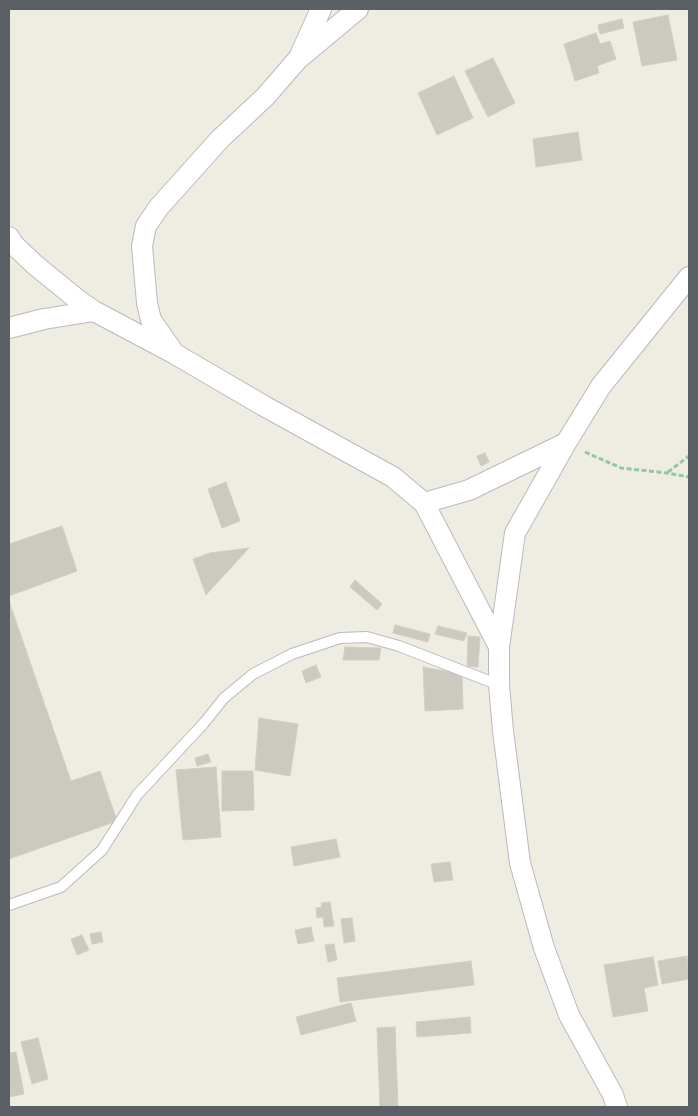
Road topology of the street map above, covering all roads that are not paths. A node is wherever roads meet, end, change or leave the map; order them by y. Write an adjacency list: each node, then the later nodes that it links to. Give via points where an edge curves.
1 (321, 9): 3 (street)
2 (358, 9): 3 (street)
3 (298, 59): 8 (street, via 208,153 146,226 142,246 146,303 151,320)
4 (9, 237): 6 (street, via 34,264)
5 (689, 277): 9 (street, via 601,386)
6 (94, 311): 7 (street); 8 (street)
7 (9, 328)
8 (175, 354): 10 (street, via 393,477)
9 (566, 443): 10 (street, via 469,490); 11 (street, via 515,533)
10 (424, 503): 11 (street)
11 (499, 646): 12 (street)
12 (499, 685): 13 (lane, via 367,637 340,638 292,654 253,674 224,698 137,795 102,850 61,887); 14 (street, via 520,863 544,948 569,1015)
13 (9, 904)
14 (617, 1107)

